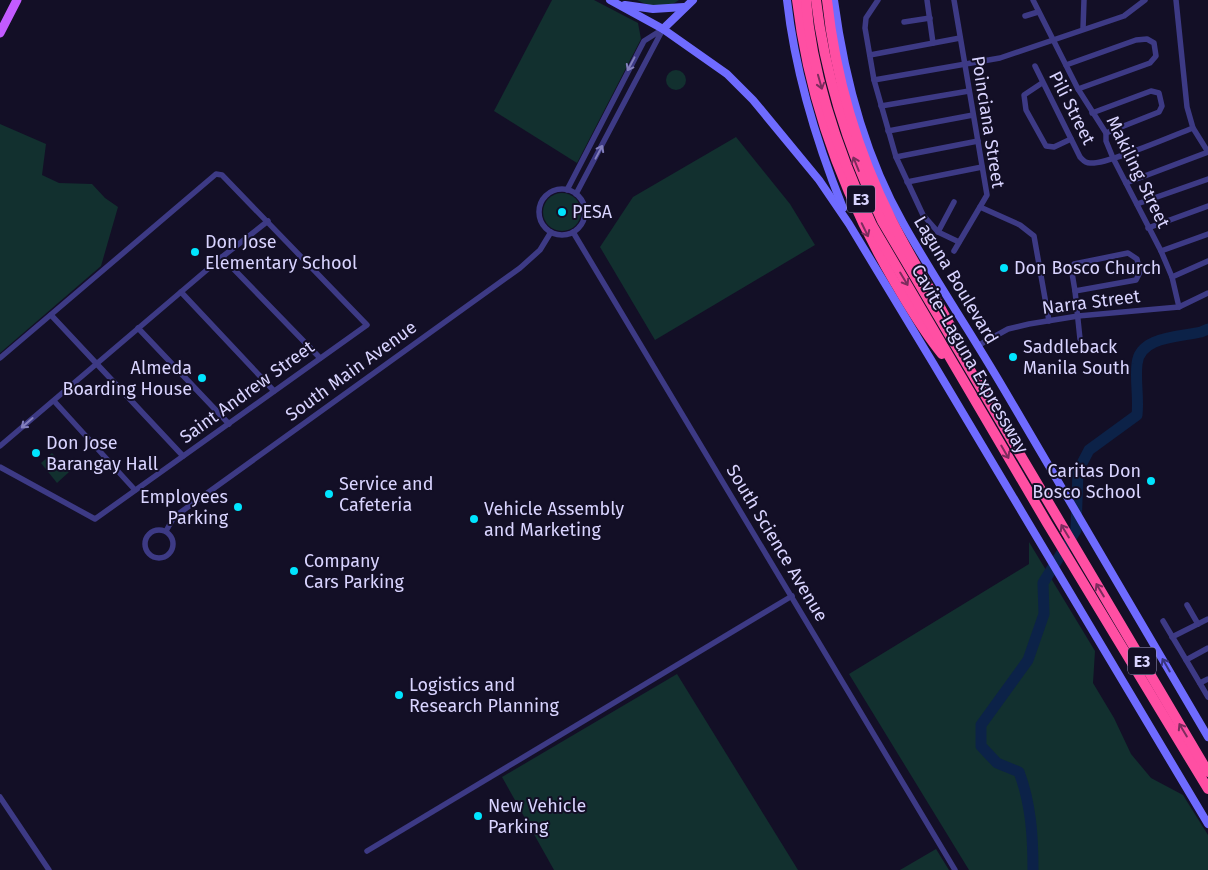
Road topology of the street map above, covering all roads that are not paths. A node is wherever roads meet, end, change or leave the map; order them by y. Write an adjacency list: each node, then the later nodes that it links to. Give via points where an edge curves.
1 (17, 0): 24 (main road)
2 (693, 0): 17 (main road)
3 (788, 0): 58 (main road, via 806,100)
4 (796, 0): 83 (highway, one-way to 83, via 814,94 827,138 856,212 919,324)
5 (806, 0): 83 (highway, Cavite–Laguna Expressway / E3, one-way to 83, via 818,74 854,186 884,245)
6 (816, 0): 83 (highway, Cavite–Laguna Expressway / E3, one-way to 6, via 896,248 864,182 845,133 823,51)
7 (827, 0): 83 (highway, via 844,93 871,176 893,223 940,306)
8 (834, 0): 79 (main road, Laguna Boulevard, via 849,78 880,174 902,222)
9 (878, 0): 28 (street, via 866,18)
10 (927, 0): 20 (street)
11 (954, 0): 25 (street, Poinciana Street)
12 (1033, 0): 18 (street, Makiling Street)
13 (1084, 0): 23 (street)
14 (1145, 0): 23 (street, via 1124,16)
15 (1176, 0): 39 (street, via 1187,107)
16 (613, 1): 17 (main road, via 653,9); 22 (main road)
17 (684, 7): 22 (main road)
18 (1038, 12): 19 (street); 26 (street, Makiling Street)
19 (1025, 16)
20 (930, 18): 21 (street); 27 (street)
21 (904, 22)
22 (663, 29): 51 (street, one-way to 51, via 644,41); 52 (street, one-way to 22); 58 (main road, via 711,61 741,87 812,170)
23 (1082, 29): 26 (street)
24 (0, 33)
25 (960, 38): 27 (street); 29 (street, Poinciana Street)
26 (1052, 39): 29 (street, via 1000,58); 30 (street, Makiling Street)
27 (933, 43): 28 (street)
28 (870, 55): 32 (street)
29 (965, 65): 32 (street); 35 (street, Poinciana Street)
30 (1066, 65): 34 (street, Makiling Street); 34 (street, via 1136,40 1147,39 1154,44 1156,56 1150,63)
31 (1035, 66): 33 (street, Pili Street)
32 (874, 80): 36 (street)
33 (1042, 83): 42 (street, Pili Street); 42 (street, via 1024,95 1026,110 1046,146 1054,147)
34 (1078, 89): 37 (street, Makiling Street)
35 (969, 91): 36 (street); 38 (street, Poinciana Street)
36 (881, 106): 40 (street)
37 (1092, 113): 41 (street, Makiling Street); 41 (street, via 1151,91 1159,92 1162,106 1159,112)
38 (973, 115): 40 (street); 43 (street, Poinciana Street)
39 (1193, 128): 44 (street); 46 (street)
40 (888, 131): 45 (street)
41 (1106, 133): 46 (street, Makiling Street)
42 (1071, 139): 46 (street, Pili Street, via 1085,162 1091,164)
43 (978, 141): 45 (street); 47 (street, Poinciana Street)
44 (1208, 152): 50 (street)
45 (896, 157): 49 (street)
46 (1113, 158): 50 (street, Makiling Street)
47 (982, 167): 49 (street); 56 (street, Poinciana Street, via 987,194)
48 (1208, 179): 54 (street)
49 (907, 182): 62 (street, via 923,215)
50 (1126, 184): 54 (street, Makiling Street)
51 (567, 190): 52 (street); 60 (street, via 551,192 540,204 540,220)
52 (576, 194): 61 (street, via 583,203 585,214)
53 (954, 202): 62 (street)
54 (1136, 204): 59 (street, Makiling Street)
55 (1208, 206): 59 (street)
56 (980, 207): 64 (street, Poinciana Street); 76 (street, via 1020,225 1034,236)
57 (268, 221): 67 (street); 74 (street, via 222,175 216,174); 81 (street, Saint Andrew Street, via 368,325)
58 (849, 224): 107 (main road)
59 (1148, 228): 66 (street, Makiling Street)
60 (551, 232): 61 (street, via 563,235); 91 (street, South Main Avenue, via 540,250 520,268 174,517)
61 (573, 232): 92 (street, South Science Avenue)
62 (938, 232): 64 (street)
63 (1208, 234): 66 (street)
64 (959, 242): 65 (street, Poinciana Street)
65 (954, 251)
66 (1161, 251): 69 (street, Makiling Street)
67 (222, 257): 71 (street); 81 (street)
68 (1208, 261): 69 (street)
69 (1172, 277): 73 (street, Makiling Street)
70 (1075, 291): 70 (street, via 1074,264 1123,254 1131,254 1137,259 1140,272 1136,280); 75 (street)
71 (181, 292): 77 (street); 84 (street)
72 (1208, 292): 73 (street, Narra Street)
73 (1178, 307): 75 (street, Narra Street)
74 (51, 316): 80 (street); 82 (street)
75 (1078, 316): 76 (street, Narra Street); 78 (street)
76 (1049, 321): 79 (street, Narra Street, via 1008,329)
77 (138, 328): 82 (street); 86 (street)
78 (1080, 339)
79 (979, 345): 103 (main road, Laguna Boulevard, one-way to 79)
80 (0, 358)
81 (320, 358): 84 (street, Saint Andrew Street)
82 (96, 364): 85 (street); 88 (street)
83 (968, 378): 104 (highway, Cavite–Laguna Expressway / E3, one-way to 83, via 1077,551); 105 (highway, Cavite–Laguna Expressway / E3, one-way to 105, via 1047,523)
84 (274, 391): 86 (street, Saint Andrew Street)
85 (54, 401): 87 (street, one-way to 87); 90 (street)
86 (229, 424): 88 (street, Saint Andrew Street)
87 (0, 446)
88 (183, 456): 90 (street, Saint Andrew Street)
89 (0, 467): 90 (street, Saint Andrew Street, via 95,519)
90 (136, 490)
91 (166, 531): 91 (street, via 155,530 146,538 146,550 154,558 164,558 173,550 173,538)
92 (792, 596): 108 (street); 110 (street, South Science Avenue)
93 (1187, 605): 96 (street)
94 (1208, 619): 96 (street)
95 (1163, 622): 97 (street)
96 (1198, 624): 97 (street)
97 (1172, 637): 99 (street)
98 (1208, 648): 99 (street)
99 (1186, 660): 101 (street)
100 (1208, 679): 101 (street)
101 (1200, 684): 102 (street)
102 (1208, 697)
103 (1208, 737)
104 (1208, 772)
105 (1208, 789)
106 (0, 797): 109 (street)
107 (1208, 824)
108 (367, 851)
109 (49, 870)
110 (954, 870)

